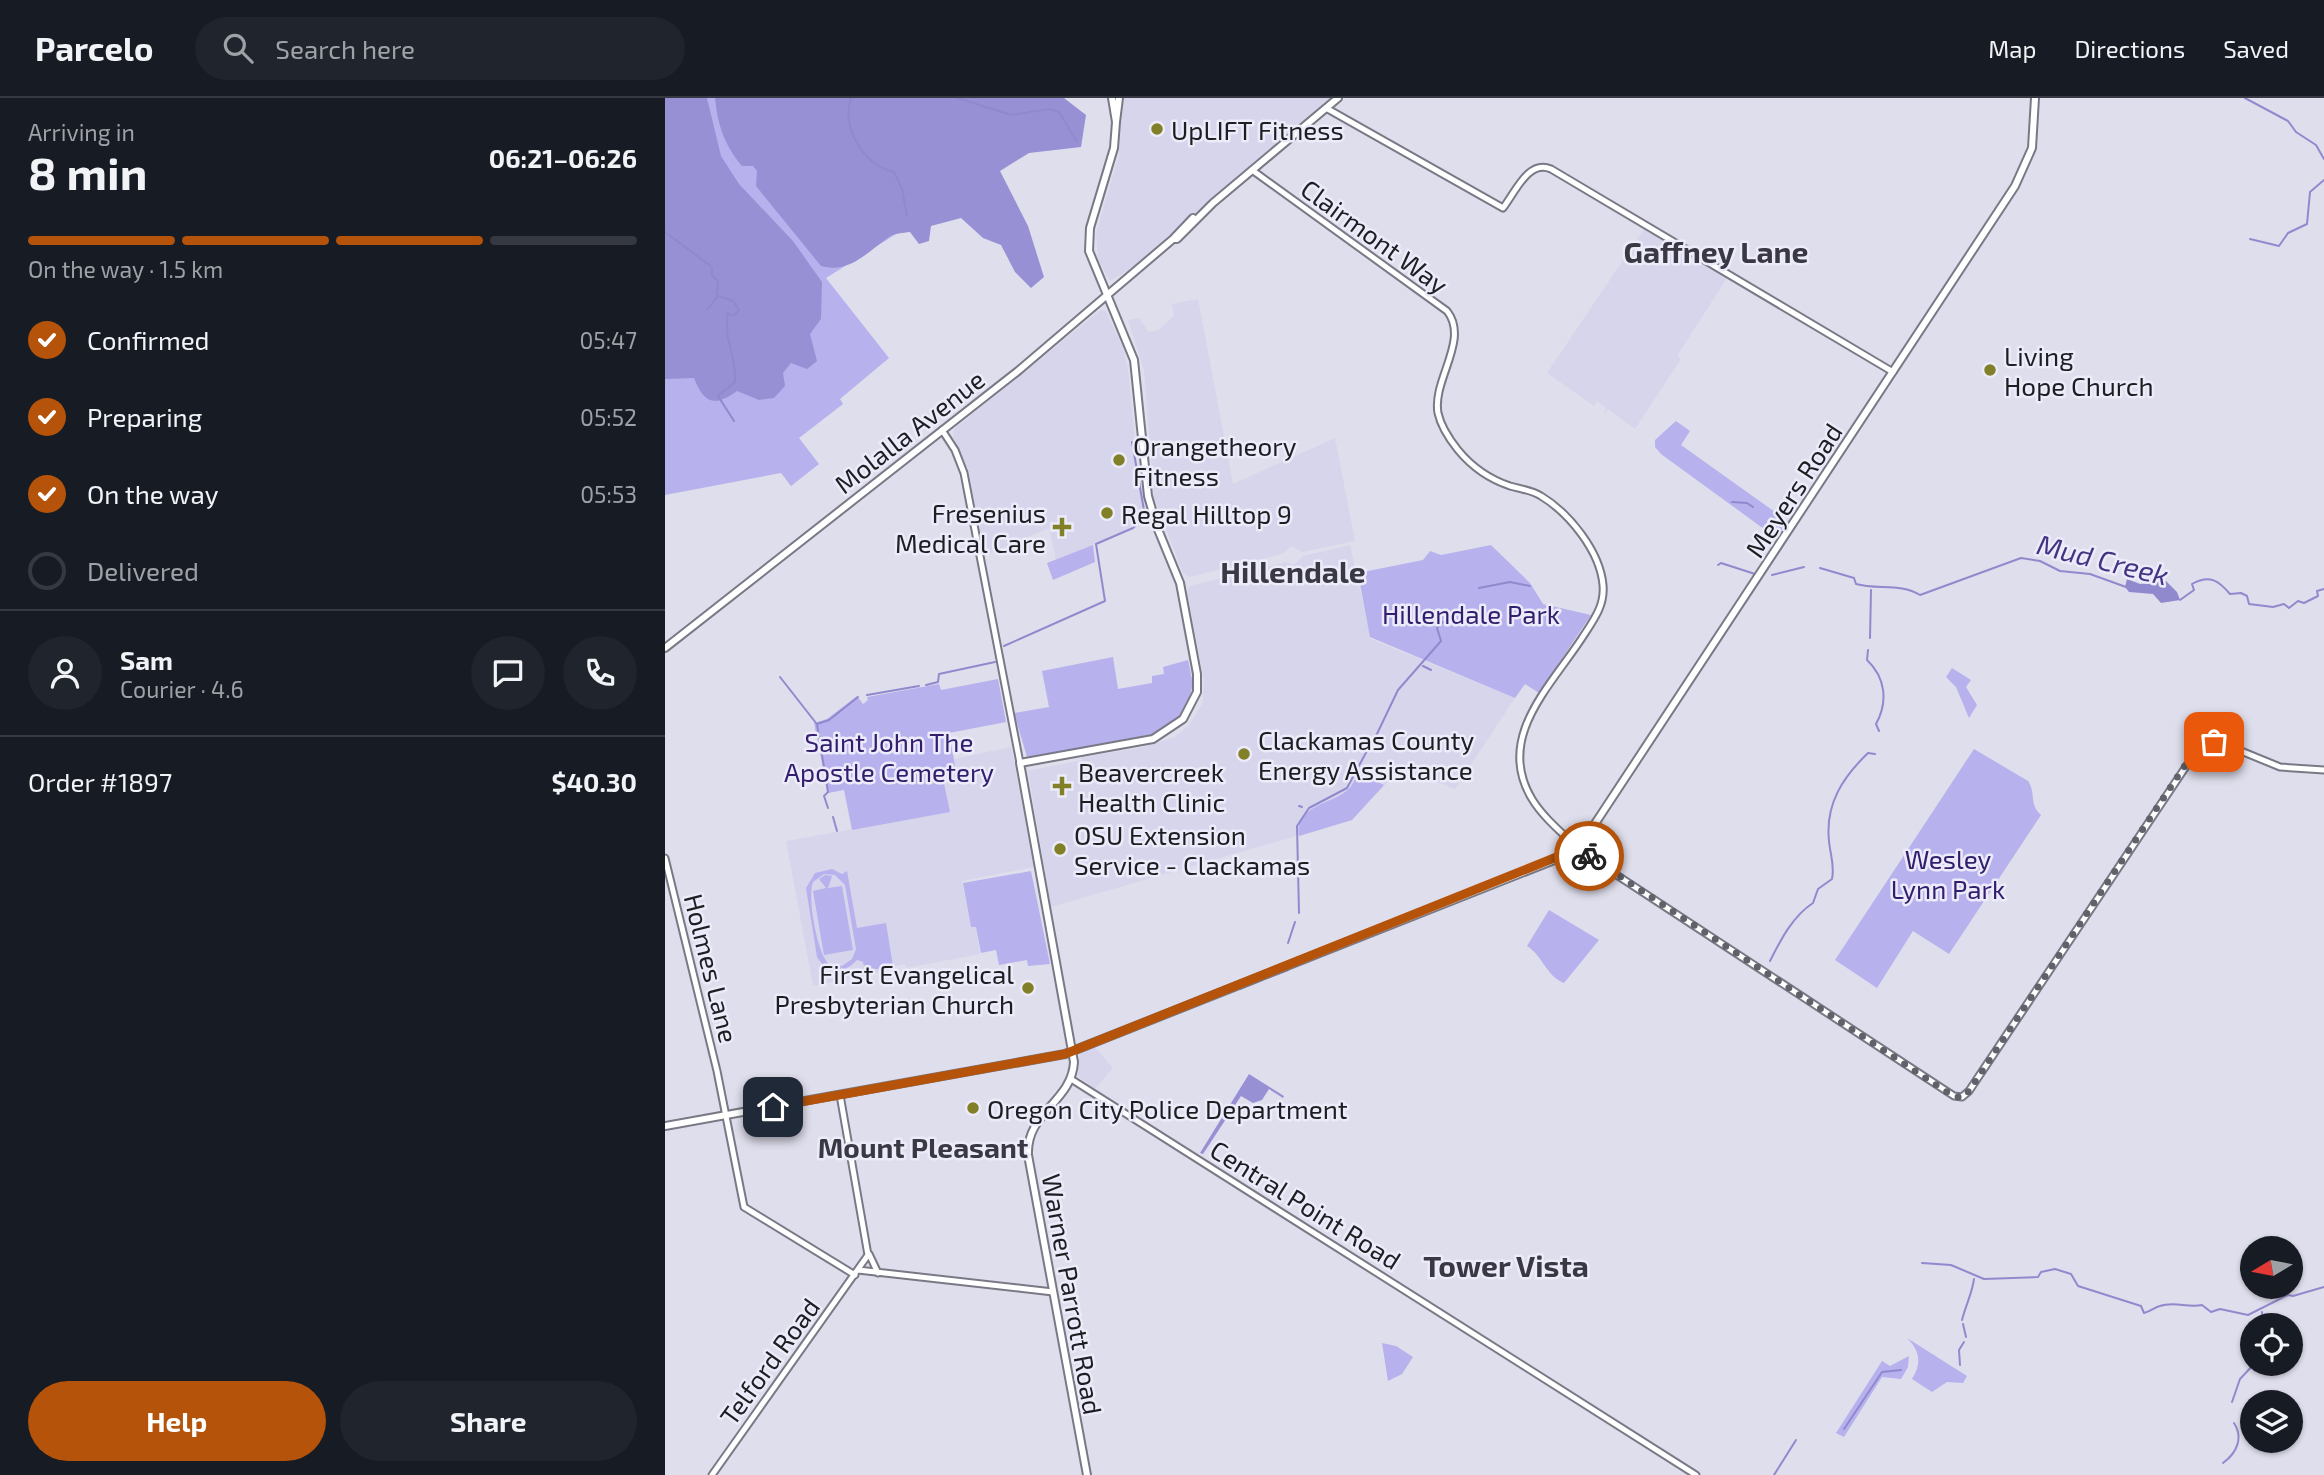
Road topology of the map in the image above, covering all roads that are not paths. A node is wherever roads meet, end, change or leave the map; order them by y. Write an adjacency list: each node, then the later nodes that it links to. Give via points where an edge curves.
1 (1112, 98): 6 (main road)
2 (1119, 98): 6 (main road)
3 (1338, 98): 5 (main road, Molalla Avenue)
4 (2035, 98): 9 (main road, Meyers Road, via 2032,148 2015,186)
5 (1326, 108): 7 (main road, Molalla Avenue); 9 (street, via 1503,208 1528,172 1538,167 1551,169)
6 (1116, 122): 8 (main road, via 1111,164 1088,237 1092,264)
7 (1252, 170): 8 (main road, Molalla Avenue); 14 (street, Clairmont Way, via 1447,311 1455,329 1437,401 1445,430 1479,470 1541,496 1589,545 1602,578 1600,608 1529,719 1518,750 1532,799)
8 (1107, 296): 10 (main road, Molalla Avenue); 12 (main road, via 1136,367 1149,496 1180,583 1197,692 1183,719 1153,739)
9 (1893, 372): 14 (main road, Meyers Road)
10 (942, 430): 11 (main road, Molalla Avenue); 12 (street, via 964,473)
11 (665, 648)
12 (1020, 763): 16 (main road)
13 (2324, 770): 14 (street, Clairmont Way, via 2287,768 2214,742 2199,747 1961,1098)
14 (1579, 848): 16 (main road)
15 (665, 858): 19 (street, Holmes Lane)
16 (1073, 1051): 17 (main road); 18 (main road)
17 (1071, 1079): 24 (main road, Warner Parrott Road, via 1036,1120 1028,1139); 27 (street, Central Point Road)
18 (840, 1095): 19 (main road); 21 (street)
19 (727, 1115): 20 (main road); 22 (street, Holmes Lane, via 746,1210)
20 (665, 1126)
21 (868, 1253): 22 (street, Telford Road); 23 (street)
22 (856, 1273): 23 (street); 25 (street, Telford Road)
23 (878, 1273): 24 (street)
24 (1053, 1292): 26 (main road, Warner Parrott Road)
25 (712, 1475)
26 (1087, 1475)
27 (1696, 1475)

